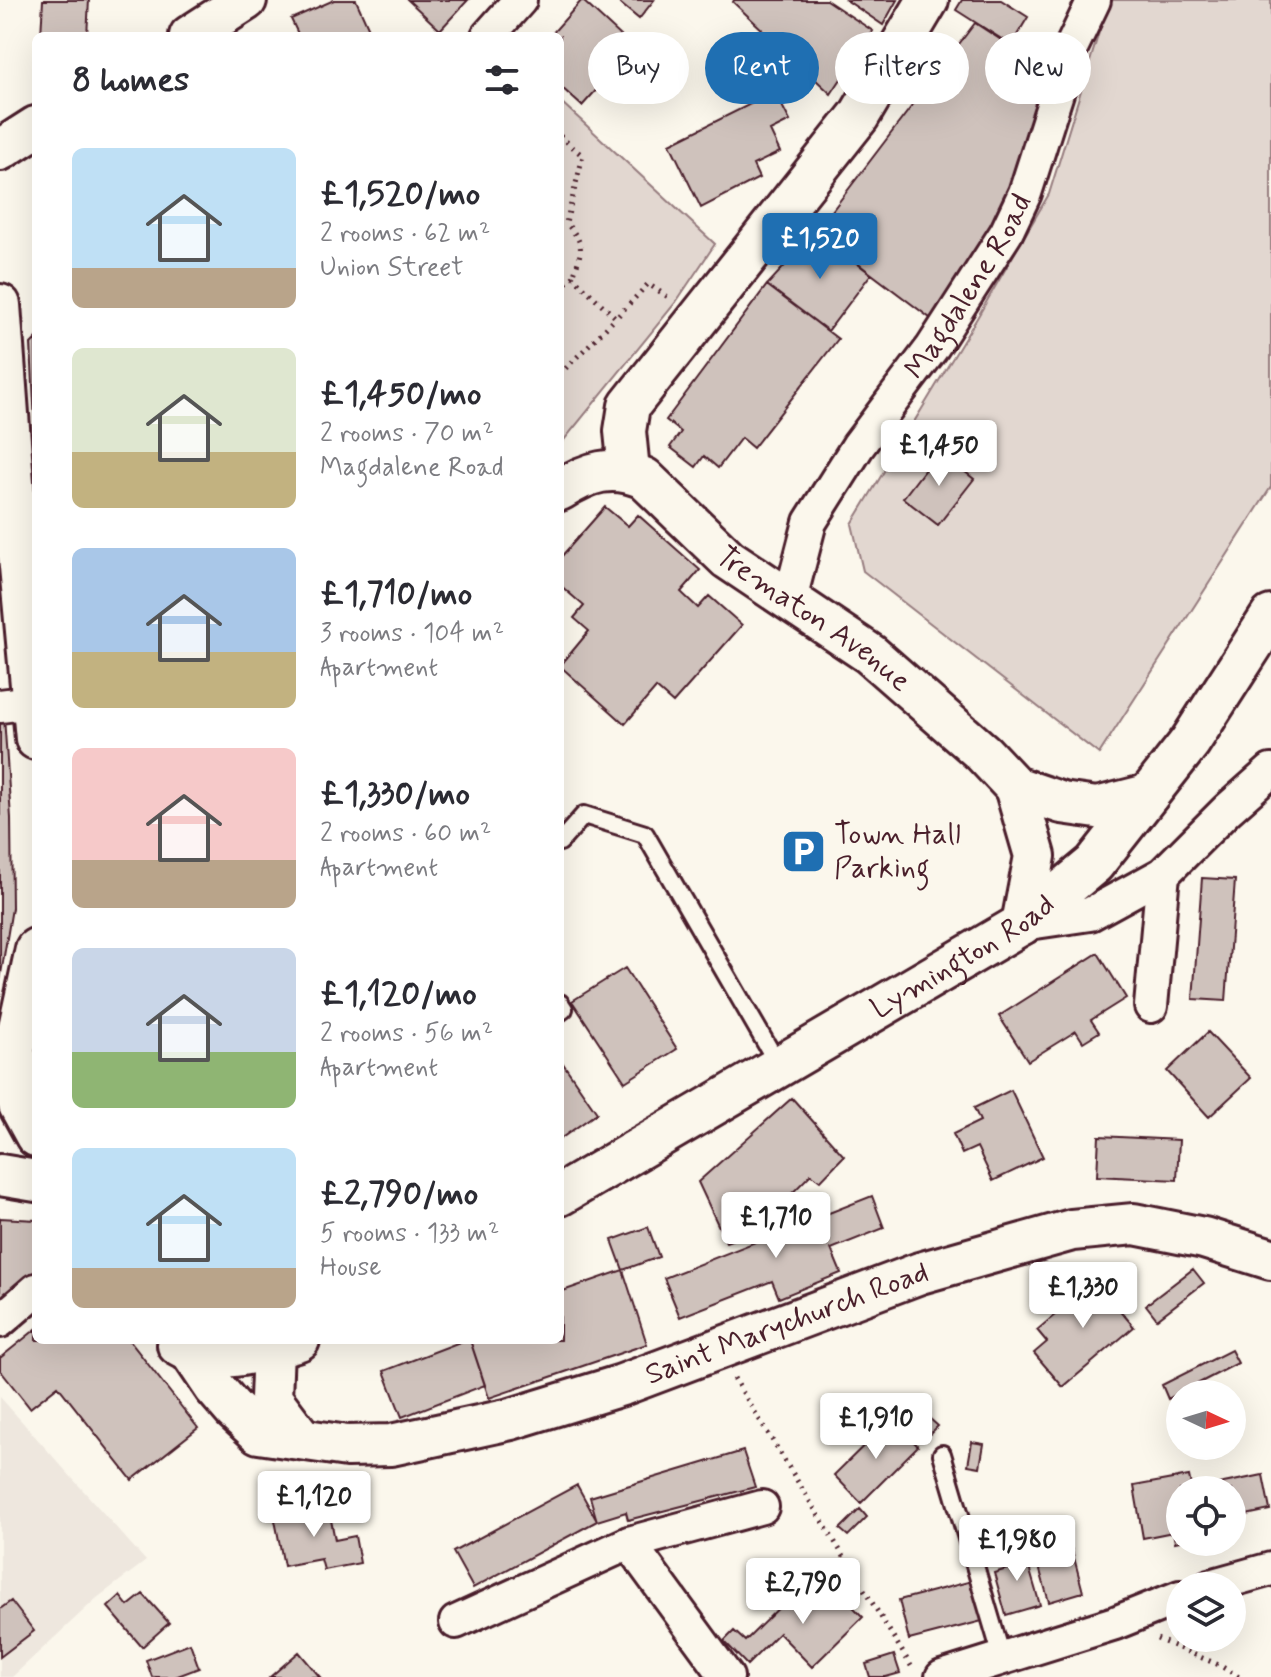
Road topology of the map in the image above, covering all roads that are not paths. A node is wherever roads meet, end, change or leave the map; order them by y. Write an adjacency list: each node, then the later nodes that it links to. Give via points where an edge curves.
1 (246, 0): 6 (street)
2 (520, 0): 7 (street)
3 (928, 0): 15 (street, via 859,116 629,406)
4 (1074, 0): 8 (lane)
5 (1094, 0): 9 (street, Magdalene Road)
6 (196, 32)
7 (492, 32)
8 (1073, 32)
9 (1079, 32)
10 (1053, 104): 18 (street, Magdalene Road, via 1025,193 1006,233 810,522)
11 (32, 130): 12 (street)
12 (0, 150)
13 (0, 305): 14 (street)
14 (2, 363): 17 (street)
15 (615, 471): 16 (street); 18 (street, Trematon Avenue, via 644,478 728,559)
16 (564, 488)
17 (26, 518): 20 (street)
18 (790, 599): 22 (street, Trematon Avenue, via 870,654)
19 (1271, 616): 23 (street, Lymington Road, via 1190,742)
20 (23, 716)
21 (1271, 771): 25 (street)
22 (1015, 787): 23 (street, Trematon Avenue, via 1097,808); 26 (street, Trematon Avenue, via 1035,856)
23 (1148, 795): 26 (street, Lymington Road, via 1094,864)
24 (564, 838): 30 (lane, via 584,815 645,834)
25 (1163, 874): 26 (street, via 1090,914); 28 (street)
26 (1022, 924): 30 (street, Lymington Road)
27 (32, 978): 31 (street)
28 (1151, 1006)
29 (32, 1027): 31 (street)
30 (779, 1066): 34 (street, Lymington Road)
31 (17, 1086)
32 (0, 1175): 33 (street)
33 (32, 1180)
34 (564, 1193)
35 (1271, 1259): 40 (street, Saint Marychurch Road, via 1134,1224 1072,1230 920,1273 622,1385 511,1419 391,1445)
36 (32, 1293): 37 (street)
37 (0, 1321)
38 (286, 1344): 39 (street, via 228,1358); 40 (street, via 271,1398)
39 (182, 1347): 40 (street, Saint Marychurch Road, via 259,1433)
40 (302, 1439)
41 (942, 1454): 48 (lane)
42 (762, 1507): 43 (street)
43 (629, 1543): 47 (street); 49 (street)
44 (1271, 1569): 45 (street)
45 (1246, 1576)
46 (1166, 1603): 48 (street)
47 (456, 1622)
48 (1002, 1657): 50 (street)
49 (727, 1677)
50 (942, 1677)

